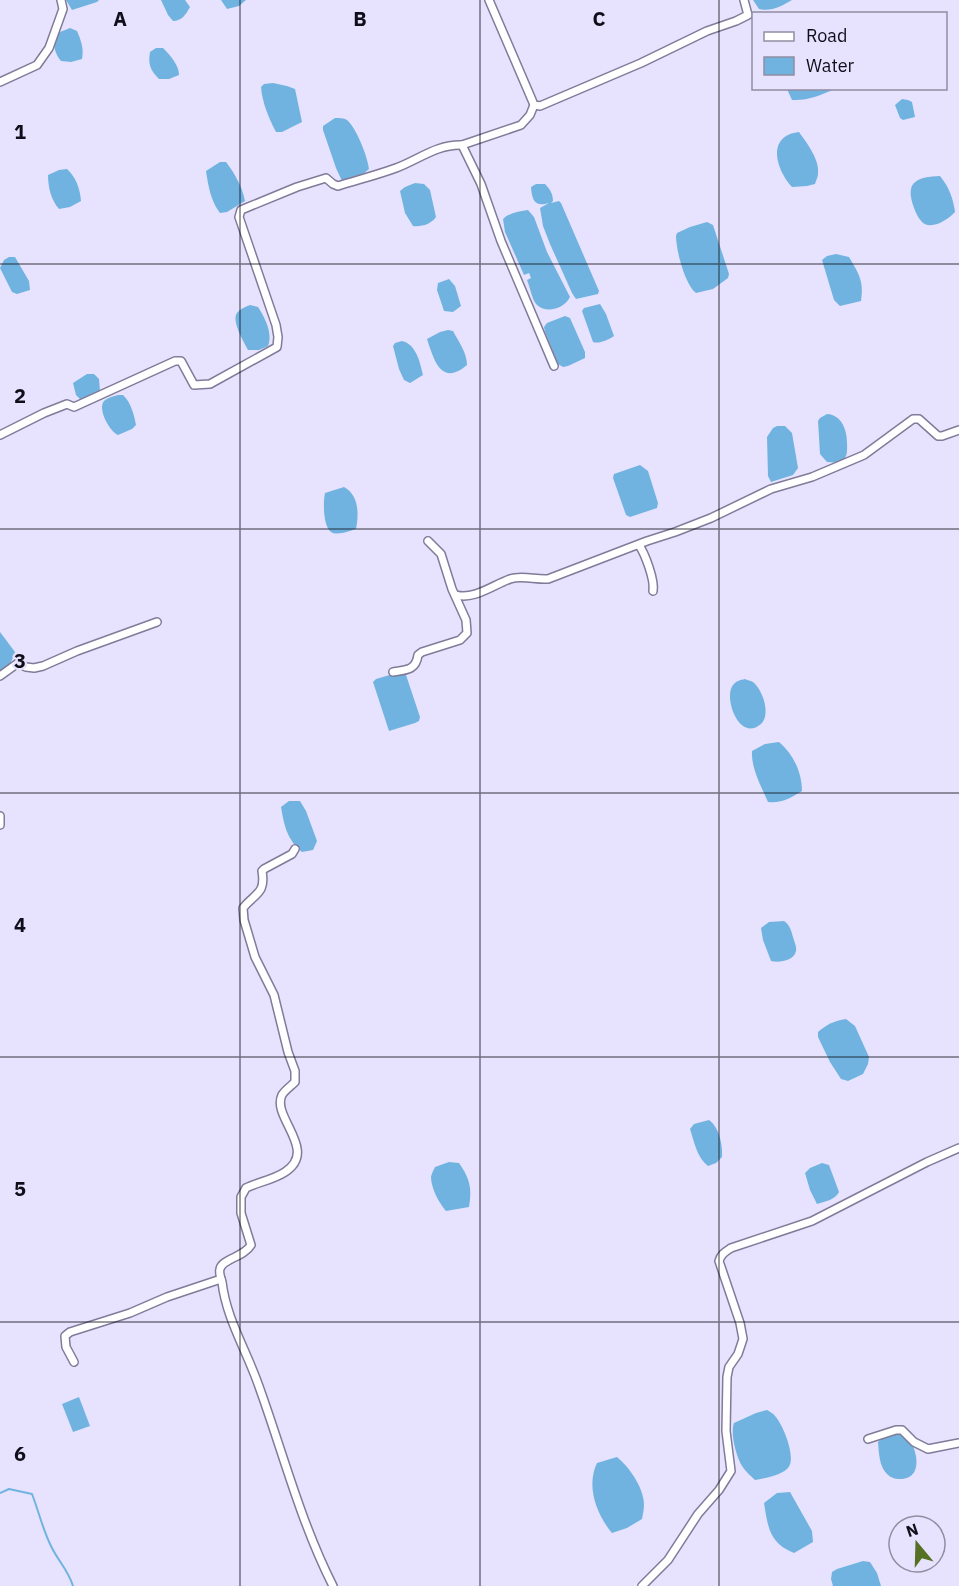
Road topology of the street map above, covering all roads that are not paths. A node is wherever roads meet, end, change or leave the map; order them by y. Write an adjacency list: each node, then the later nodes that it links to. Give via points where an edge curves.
1 (61, 0): 4 (street, via 63,9 49,48 37,66)
2 (489, 0): 5 (street)
3 (744, 0): 5 (street, via 748,15 565,97)
4 (0, 82)
5 (534, 105): 6 (street, via 521,125)
6 (462, 145): 7 (street); 9 (street, via 437,148 398,167 338,186 326,178 241,210 241,224 276,325 277,347 204,385 194,385 181,361 175,361 74,407 67,404)
7 (554, 366)
8 (959, 430): 11 (street, via 938,436 919,419 913,419 864,456 771,489 711,518)
9 (0, 435)
10 (428, 541): 13 (street, via 441,554)
11 (639, 544): 12 (street); 13 (street, via 548,579 517,577 466,597)
12 (653, 591)
13 (456, 595): 15 (street, via 466,620 464,637 422,652 413,667)
14 (157, 622): 16 (street, via 43,666 34,668 18,663)
15 (393, 672)
16 (0, 676)
17 (0, 816): 18 (street)
18 (0, 825)
19 (295, 849): 21 (street, via 264,869 264,884 243,909 255,957 274,995 295,1071 295,1082 281,1097 280,1106 298,1156 286,1171 246,1188 241,1197 241,1213 251,1245 248,1252 223,1263)
20 (959, 1148): 26 (street, via 812,1221 731,1248 720,1257 743,1339 727,1377 726,1431 731,1471 668,1560)
21 (221, 1279): 22 (street, via 70,1332 65,1336 66,1347); 25 (street, via 234,1326 306,1525)
22 (74, 1362)
23 (868, 1439): 24 (street, via 902,1430 928,1449)
24 (959, 1443)
25 (333, 1586)
26 (642, 1586)

